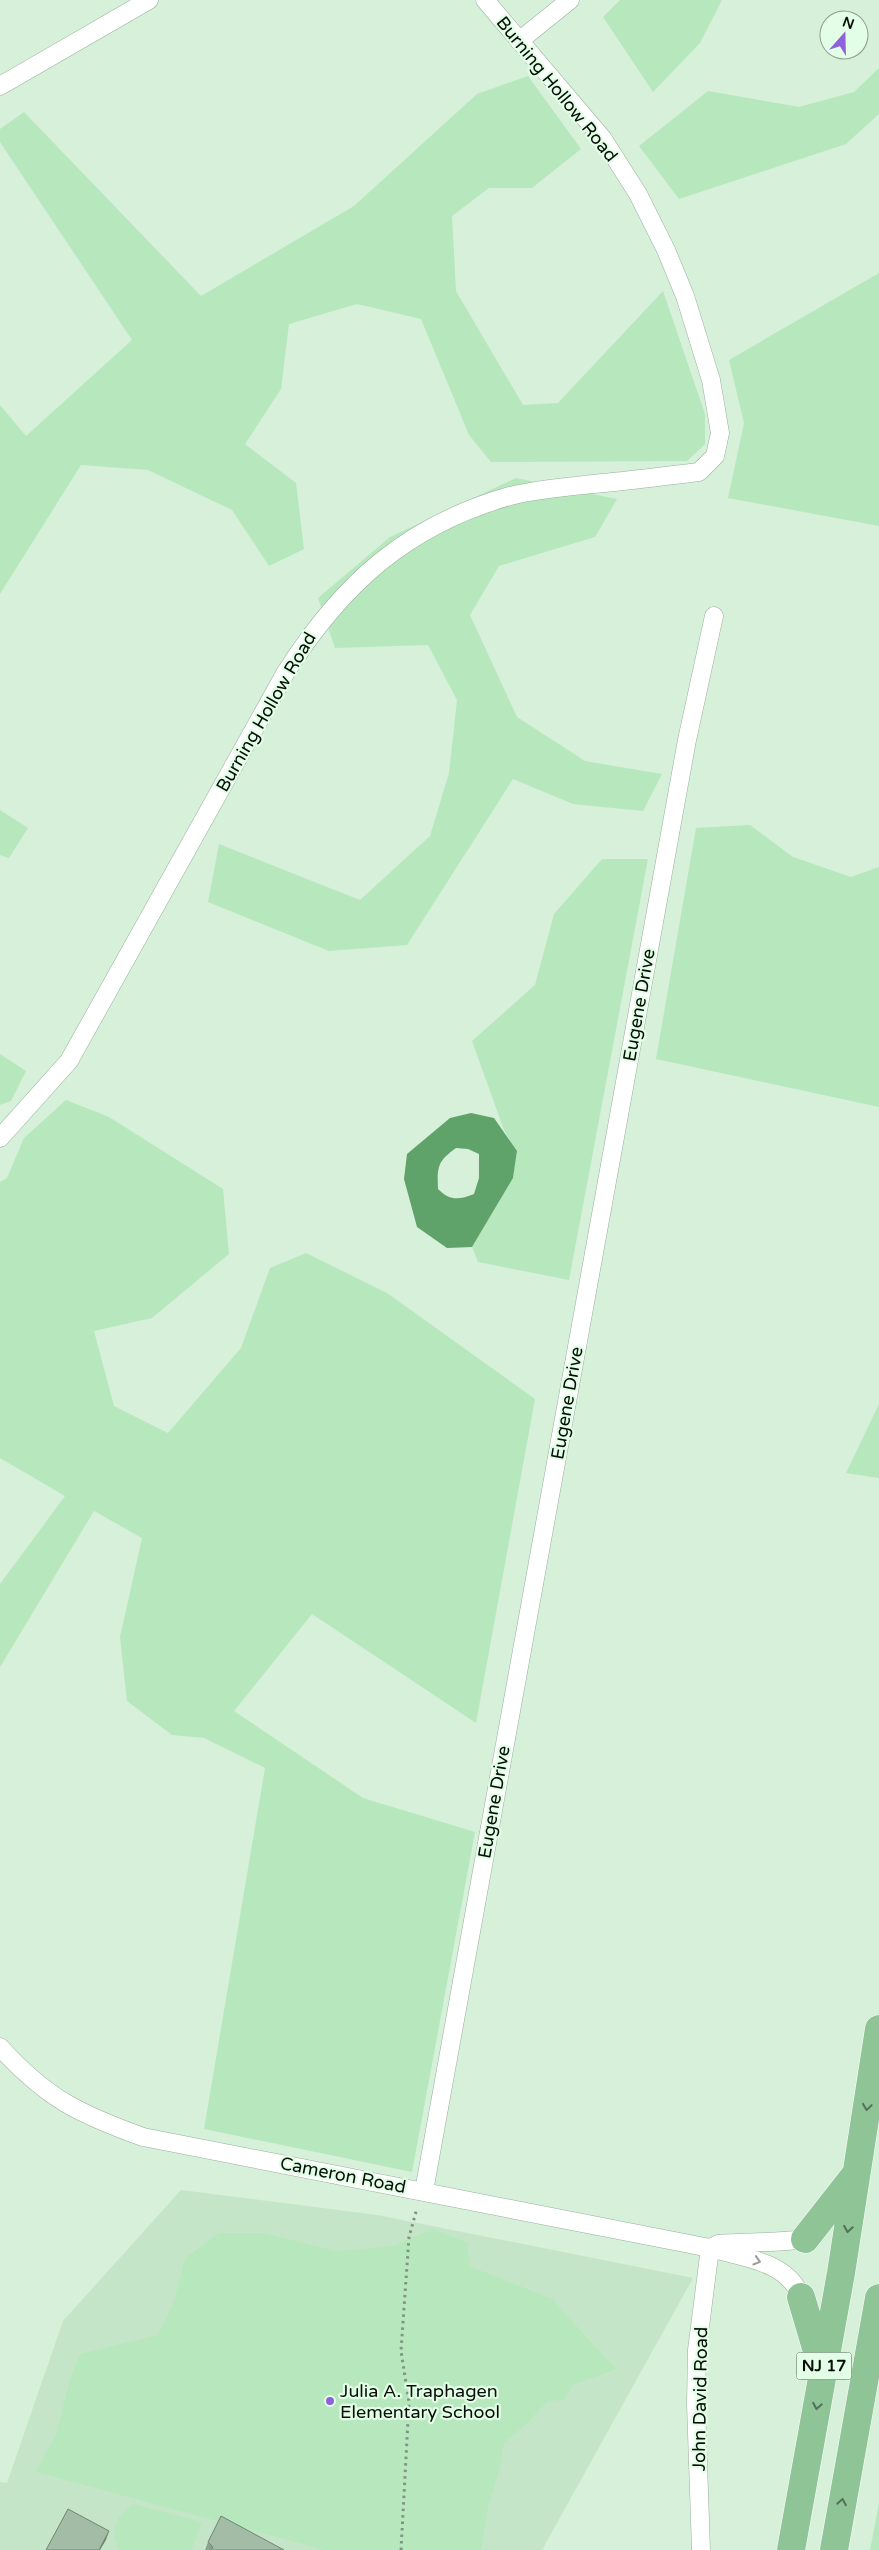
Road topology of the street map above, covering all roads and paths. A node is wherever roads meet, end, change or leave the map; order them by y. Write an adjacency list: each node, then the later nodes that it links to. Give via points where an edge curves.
1 (149, 0): 5 (street)
2 (485, 0): 4 (street, Burning Hollow Road)
3 (570, 0): 4 (street)
4 (519, 41): 7 (street, Burning Hollow Road, via 603,139 638,194 666,250 685,296 711,380 720,433 715,456 699,472 555,487 475,508 435,526 396,550 358,581 310,634 286,672 69,1061)
5 (0, 86)
6 (714, 616): 11 (street, Eugene Drive, via 685,749)
7 (0, 1138)
8 (879, 2029): 10 (highway, NJ 17, one-way to 10)
9 (0, 2047): 11 (street, Cameron Road, via 20,2070 49,2094 111,2127 143,2137)
10 (857, 2173): 12 (highway); 16 (highway, NJ 17, one-way to 16)
11 (424, 2191): 13 (street, Cameron Road); 17 (path, via 408,2237 401,2352 408,2402)
12 (805, 2239): 13 (street, Cameron Road, via 718,2244)
13 (710, 2248): 14 (street, Cameron Road, one-way to 14, via 780,2270 796,2283); 18 (street, John David Road, via 696,2350)
14 (801, 2297): 16 (highway)
15 (879, 2298): 20 (highway, NJ 17, one-way to 15)
16 (823, 2373): 19 (highway, NJ 17, one-way to 19)
17 (401, 2550)
18 (701, 2550)
19 (791, 2550)
20 (834, 2550)

